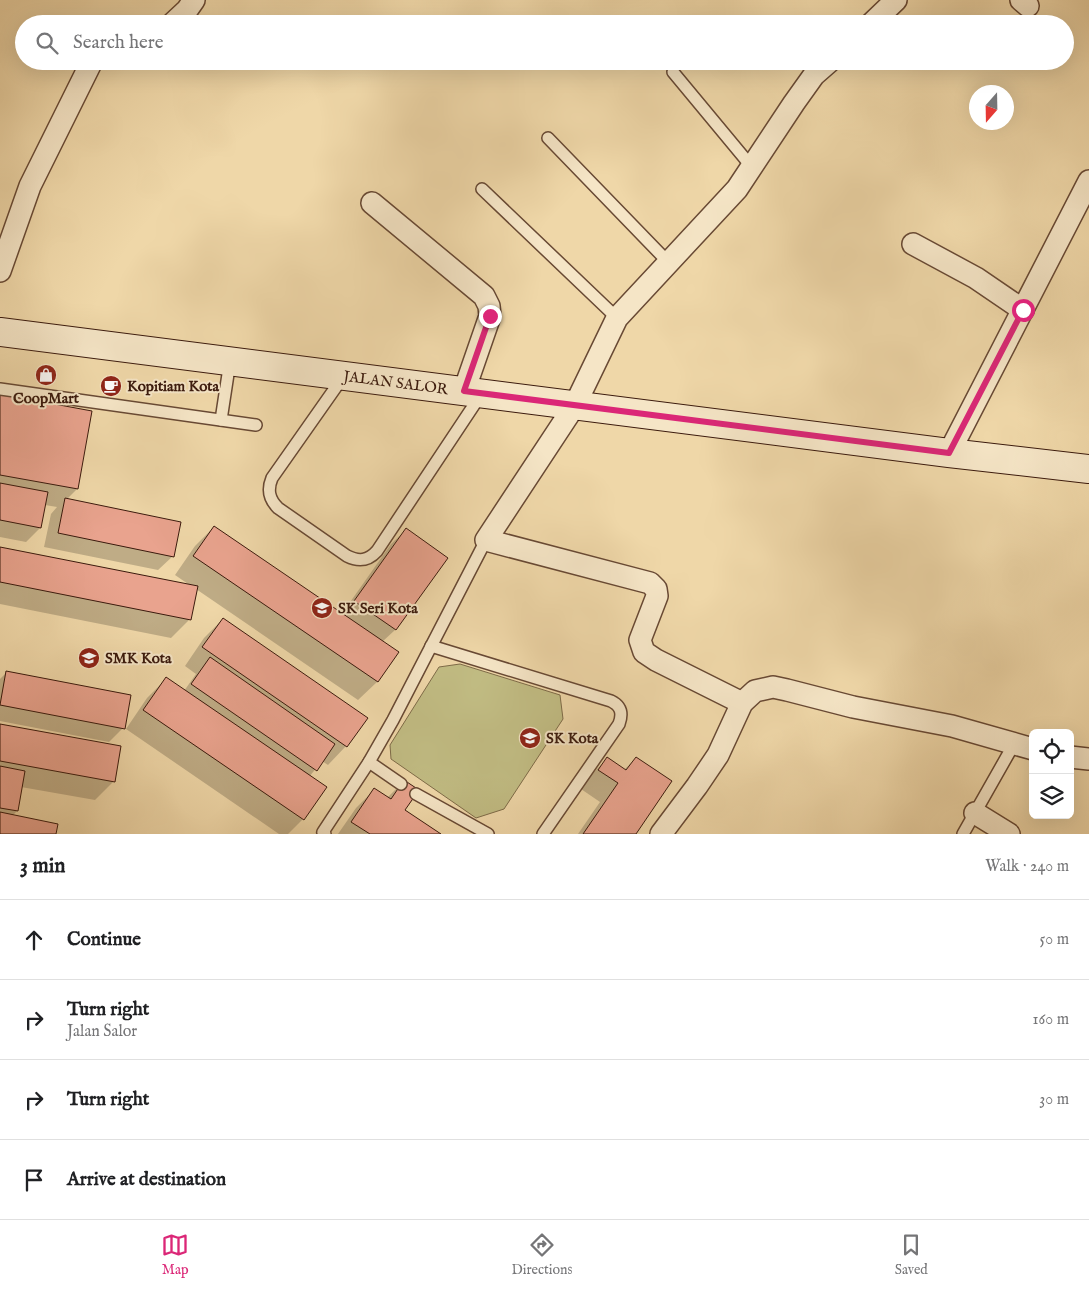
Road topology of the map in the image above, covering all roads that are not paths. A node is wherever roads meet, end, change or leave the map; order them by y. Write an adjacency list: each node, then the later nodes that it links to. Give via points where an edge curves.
1 (194, 0): 3 (street)
2 (888, 3): 4 (street)
3 (182, 15)
4 (878, 15)
5 (88, 70): 15 (street, via 30,186)
6 (820, 70): 9 (street)
7 (673, 72): 9 (lane)
8 (548, 138): 14 (lane)
9 (751, 166): 14 (street, via 737,189)
10 (1089, 181): 16 (street)
11 (482, 189): 17 (lane)
12 (372, 203): 22 (street, via 484,296 490,316)
13 (913, 244): 16 (street, via 976,278)
14 (669, 263): 17 (street)
15 (0, 271)
16 (1023, 310): 26 (street)
17 (617, 318): 23 (street)
18 (0, 332): 19 (main road, JALAN SALOR)
19 (230, 361): 20 (main road, JALAN SALOR); 24 (lane)
20 (344, 376): 22 (main road, JALAN SALOR); 22 (lane, via 272,478 269,494 278,508 355,560 371,557 377,551)
21 (0, 389): 24 (lane)
22 (473, 392): 23 (main road, JALAN SALOR)
23 (575, 405): 26 (main road, JALAN SALOR); 28 (street)
24 (221, 420): 25 (lane)
25 (256, 425)
26 (949, 453): 27 (main road, JALAN SALOR)
27 (1089, 469)
28 (486, 540): 29 (lane); 30 (street, via 650,583 657,596 640,640 644,652)
29 (431, 646): 34 (lane); 40 (lane, via 611,701 621,710 619,724)
30 (742, 703): 31 (street, via 755,691 773,687 853,707 952,726); 41 (street, via 718,755)
31 (1023, 746): 37 (lane)
32 (1074, 757): 33 (street)
33 (1089, 759)
34 (368, 762): 35 (lane); 38 (lane, via 323,832)
35 (401, 784)
36 (416, 794): 39 (lane)
37 (975, 813): 42 (lane); 43 (street)
38 (325, 834)
39 (488, 834)
40 (543, 834)
41 (661, 834)
42 (963, 834)
43 (1008, 834)

